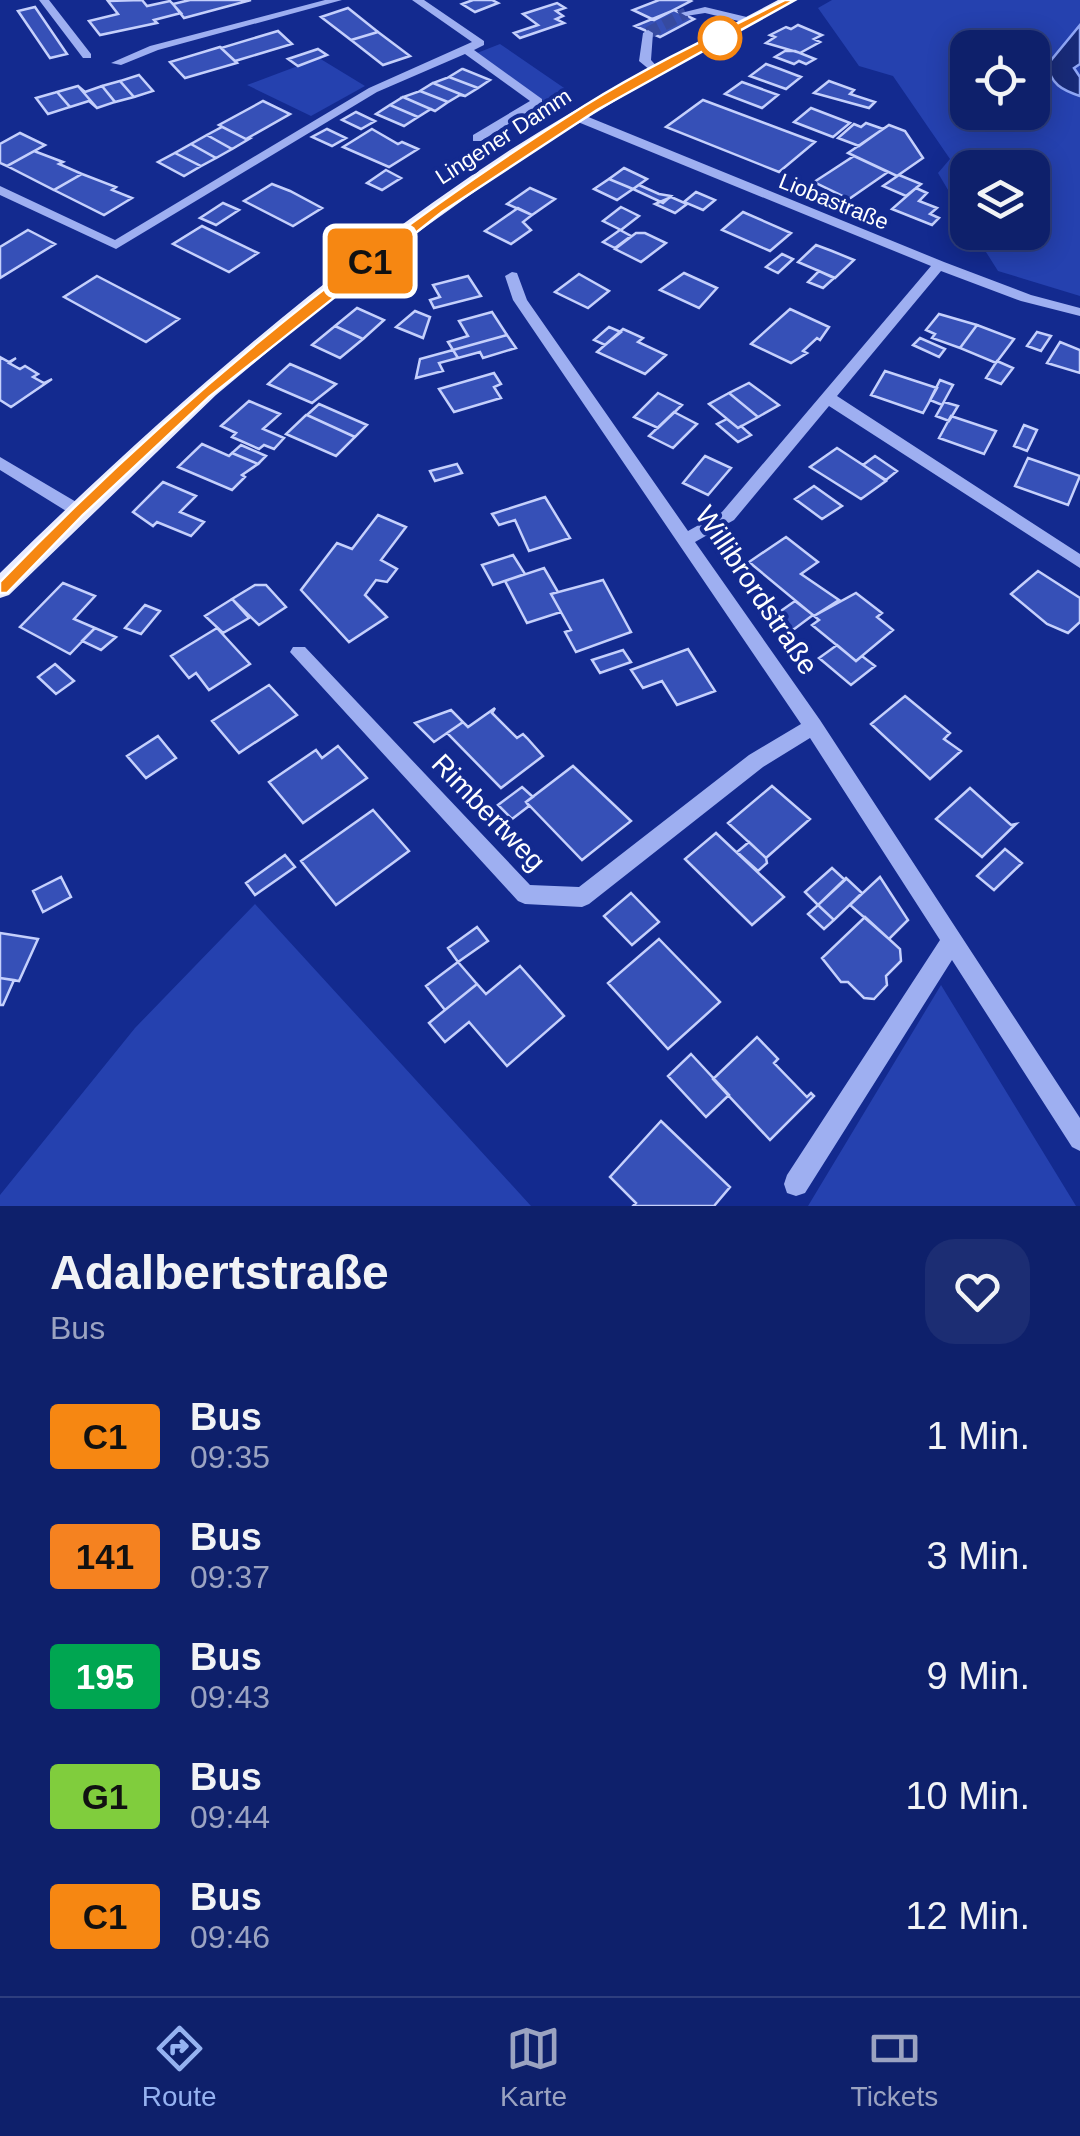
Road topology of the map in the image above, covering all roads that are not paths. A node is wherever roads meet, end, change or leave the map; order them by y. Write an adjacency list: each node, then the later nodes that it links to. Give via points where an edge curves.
1 (44, 0): 9 (street)
2 (337, 0): 10 (street)
3 (417, 0): 8 (street, via 480,43)
4 (789, 0): 6 (main road, Lingener Damm)
5 (686, 13): 6 (street, via 705,10)
6 (751, 21): 11 (main road, Lingener Damm)
7 (648, 32): 11 (street, via 644,61)
8 (466, 49): 13 (street, via 538,102); 14 (street, via 373,90 116,245)
9 (87, 56)
10 (117, 63)
11 (656, 72): 12 (main road, Lingener Damm)
12 (577, 118): 15 (street, Liobastraße); 20 (main road, Lingener Damm, via 436,209 289,324)
13 (477, 138)
14 (0, 190)
15 (940, 265): 17 (street, Liobastraße); 18 (street)
16 (512, 276): 21 (street, Willibrordstraße, via 520,300)
17 (1080, 312)
18 (827, 397): 21 (street, via 728,516); 22 (street)
19 (0, 463): 20 (street)
20 (76, 510): 23 (main road, Lingener Damm)
21 (686, 539): 25 (street, Willibrordstraße)
22 (1080, 562)
23 (0, 588)
24 (299, 652): 25 (street, Rimbertweg, via 525,894 582,897 756,761)
25 (813, 726): 26 (street, Willibrordstraße)
26 (952, 940): 27 (street, Willibrordstraße); 28 (street)
27 (1080, 1138)
28 (796, 1184)

